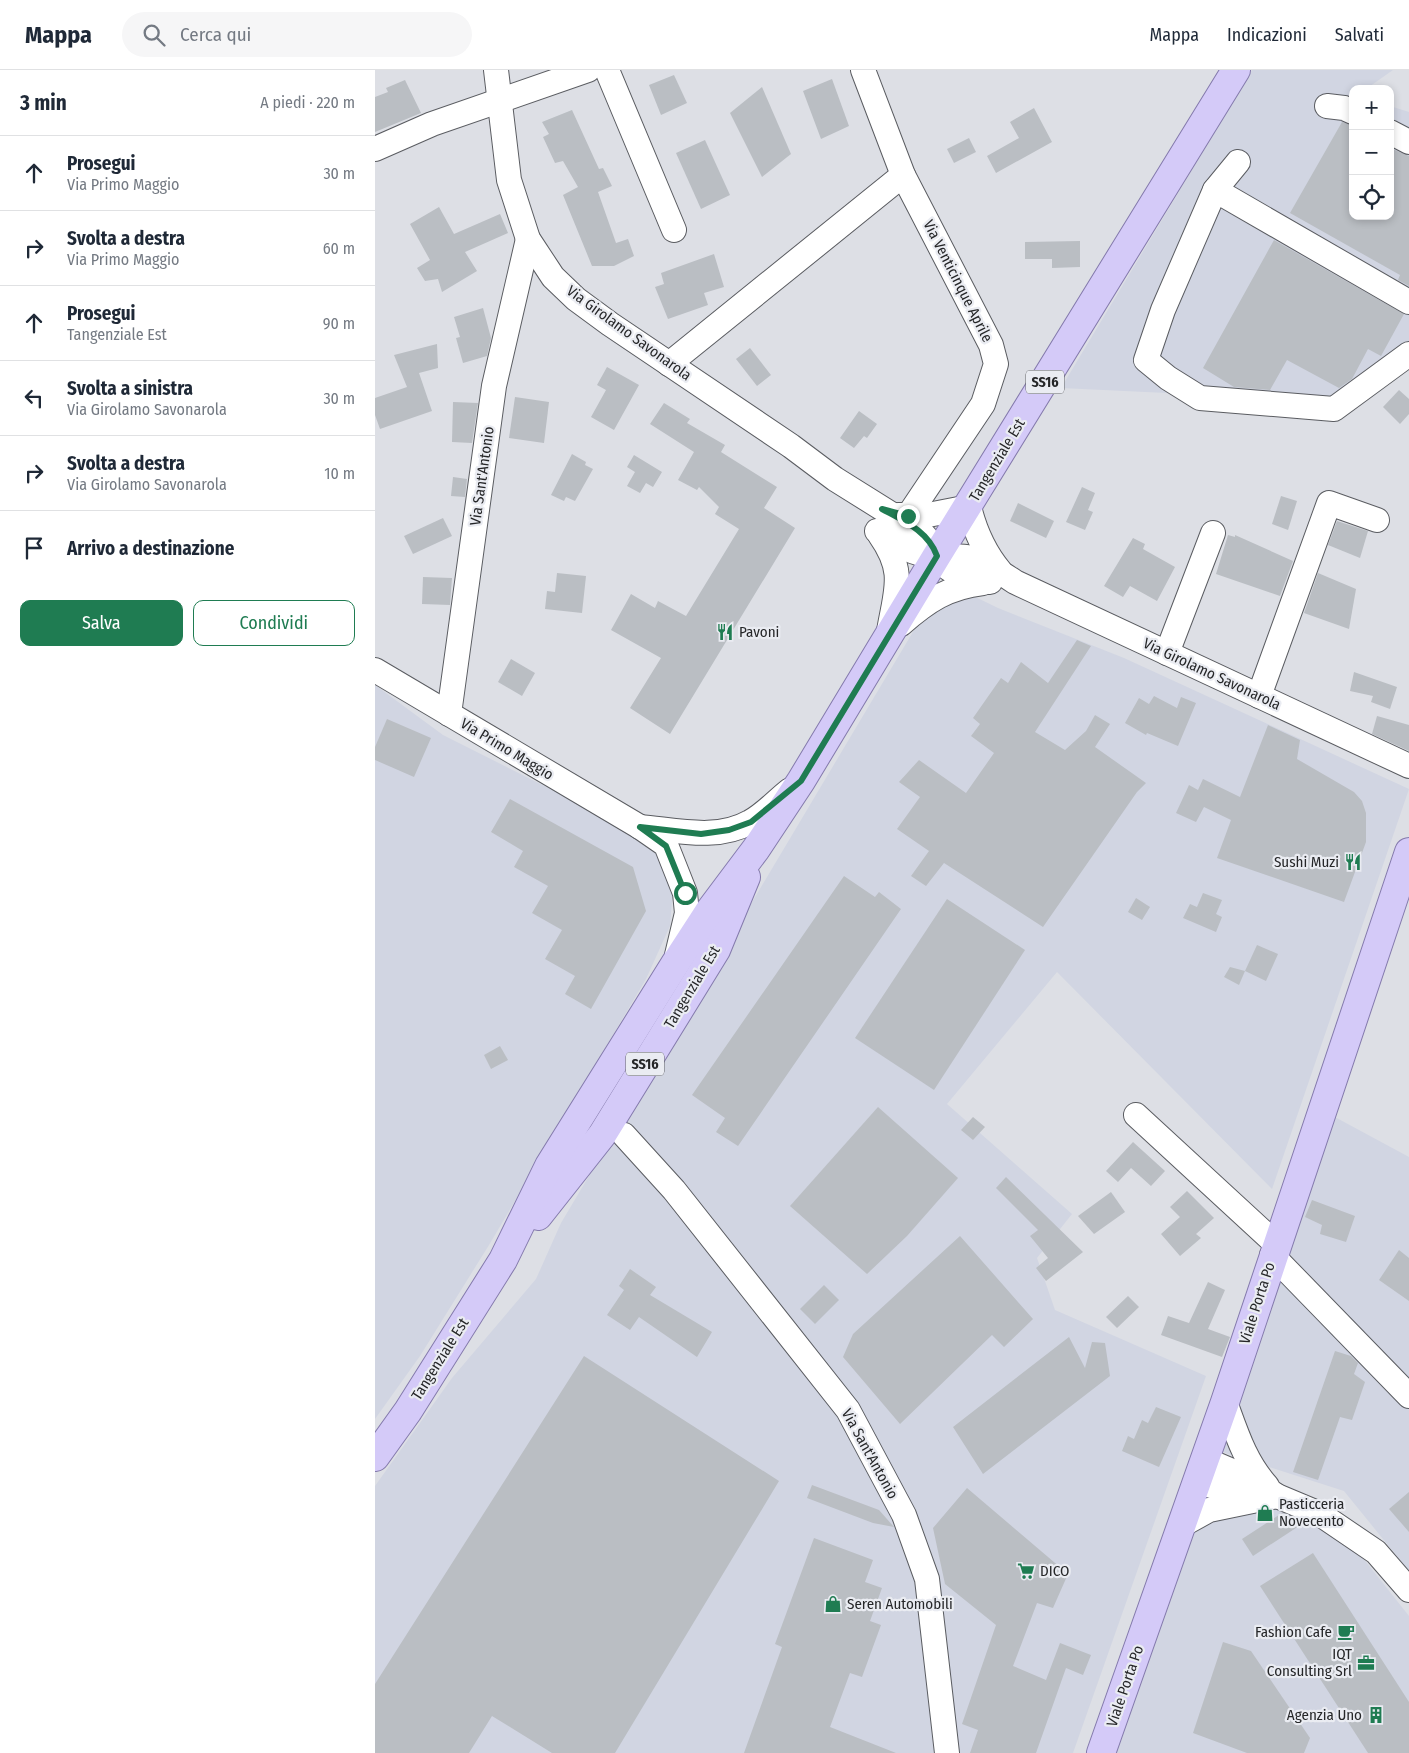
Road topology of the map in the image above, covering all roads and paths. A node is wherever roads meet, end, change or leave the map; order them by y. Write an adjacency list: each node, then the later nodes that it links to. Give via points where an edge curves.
1 (496, 70): 6 (street, Via Girolamo Savonarola)
2 (588, 70): 6 (street)
3 (607, 70): 15 (street)
4 (863, 70): 13 (street, Via Venticinque Aprile)
5 (1236, 70): 20 (main road, Tangenziale Est / SS16)
6 (500, 102): 11 (street, via 432,124); 16 (street, Via Girolamo Savonarola, via 509,180)
7 (1327, 106): 8 (street)
8 (1349, 110)
9 (1394, 134): 10 (street)
10 (1409, 142)
11 (375, 149)
12 (1238, 162): 14 (street)
13 (903, 175): 19 (street); 21 (street, Via Venticinque Aprile, via 991,345 996,364 983,404)
14 (1215, 190): 17 (street); 18 (street, via 1163,310 1146,360 1200,398 1334,409)
15 (674, 230)
16 (528, 239): 19 (street, Via Girolamo Savonarola, via 553,277 576,299); 31 (street, Via Sant'Antonio, via 494,386)
17 (1409, 302)
18 (1409, 354)
19 (669, 364): 22 (street, Via Girolamo Savonarola, via 835,479)
20 (969, 507): 21 (street, Via Girolamo Savonarola); 25 (main road, Tangenziale Est / SS16); 26 (street, Via Girolamo Savonarola, via 975,529)
21 (908, 516): 22 (street, Via Girolamo Savonarola)
22 (879, 520): 25 (street, Via Girolamo Savonarola, via 923,534 933,544); 27 (street, Via Girolamo Savonarola, via 897,570)
23 (1377, 520): 30 (street, via 1329,503)
24 (1213, 533): 28 (street)
25 (937, 556): 26 (street, Via Girolamo Savonarola, via 980,561); 27 (main road, Tangenziale Est / SS16)
26 (1002, 579): 27 (street, via 959,587 924,603); 28 (street, Via Girolamo Savonarola)
27 (891, 636): 33 (main road, Tangenziale Est / SS16)
28 (1167, 653): 30 (street, Via Girolamo Savonarola)
29 (375, 670): 31 (street, Via Primo Maggio)
30 (1259, 696): 32 (street, Via Girolamo Savonarola)
31 (449, 714): 34 (street, Via Primo Maggio)
32 (1409, 766)
33 (801, 781): 34 (street, Via Primo Maggio, via 751,822 729,830 701,834); 35 (main road, Tangenziale Est / SS16)
34 (640, 827): 37 (street, Via Primo Maggio, via 666,846 685,893 687,913)
35 (756, 849): 37 (main road, Tangenziale Est / SS16); 41 (main road, Tangenziale Est / SS16, via 724,935 695,984 602,1134)
36 (1409, 852): 40 (main road, Viale Porta Po)
37 (675, 964): 41 (main road, Tangenziale Est / SS16, via 549,1166)
38 (1136, 1115): 40 (street)
39 (624, 1135): 49 (street, Via Sant'Antonio, via 674,1190 848,1410 904,1515 927,1579)
40 (1274, 1249): 42 (street); 43 (main road, Viale Porta Po)
41 (503, 1260): 44 (main road, Tangenziale Est / SS16, via 408,1411)
42 (1409, 1396)
43 (1225, 1402): 45 (main road, Viale Porta Po); 46 (street, via 1245,1454 1257,1474)
44 (375, 1457)
45 (1200, 1470): 46 (street, via 1240,1495); 47 (main road, Viale Porta Po)
46 (1277, 1496): 47 (street, via 1209,1510); 48 (street, via 1321,1514 1375,1552)
47 (1182, 1525): 50 (main road, Viale Porta Po)
48 (1409, 1590)
49 (947, 1753)
50 (1101, 1753)

